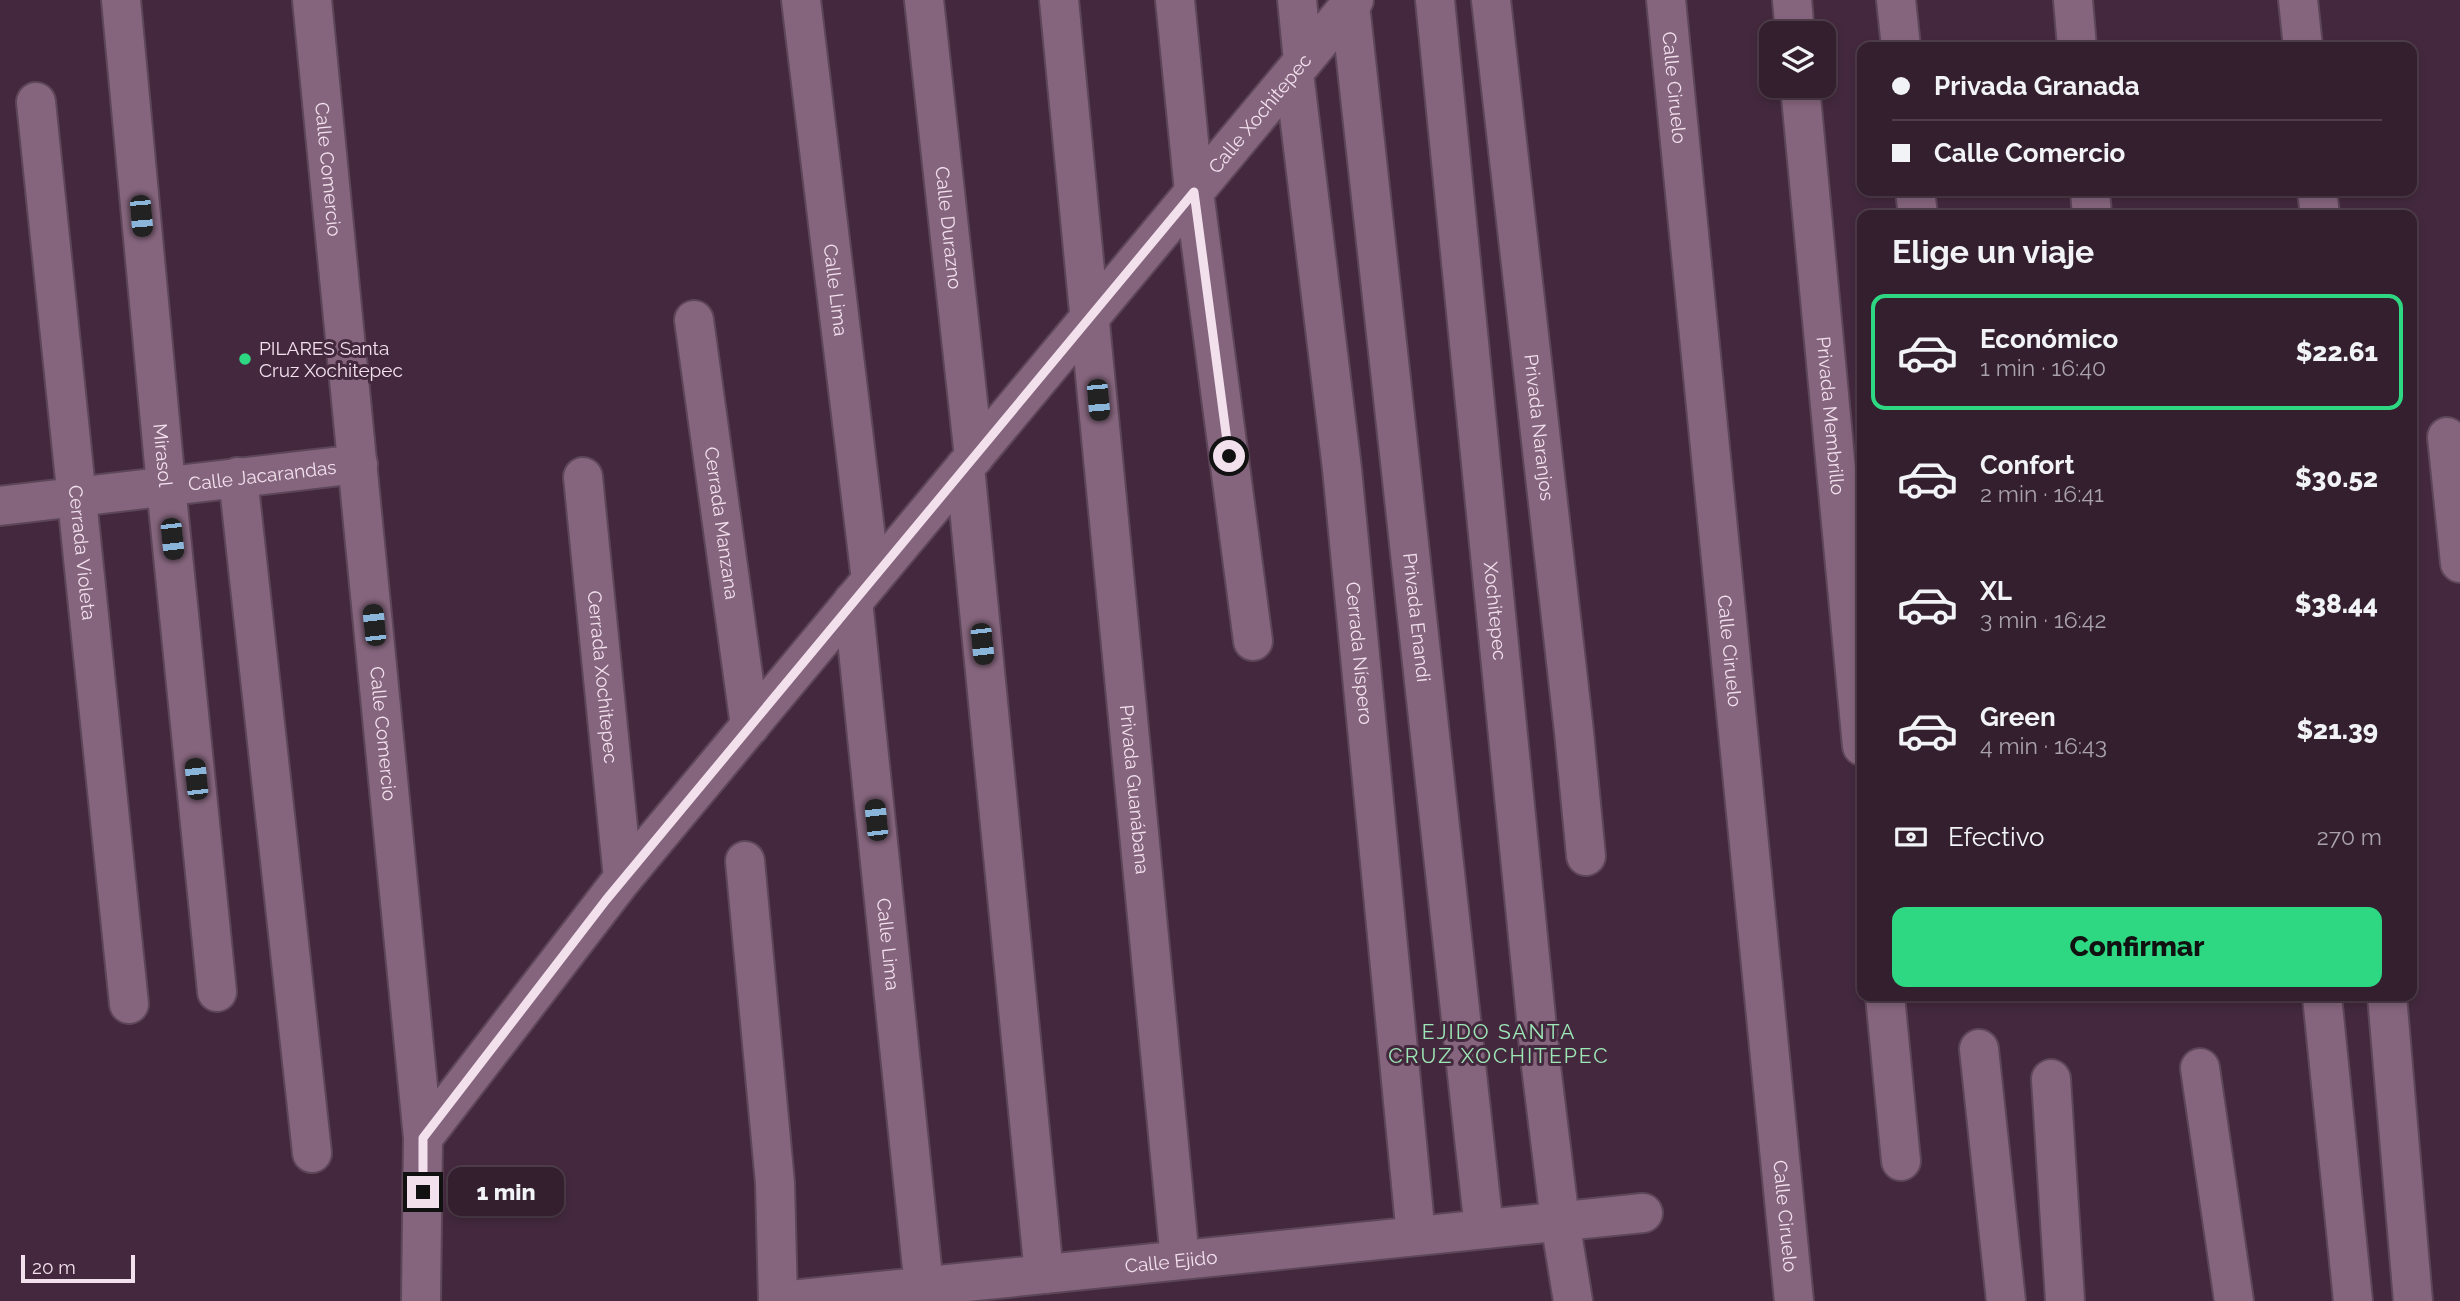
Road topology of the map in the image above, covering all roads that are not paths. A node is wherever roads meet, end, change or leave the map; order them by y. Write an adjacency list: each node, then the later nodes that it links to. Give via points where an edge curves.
1 (121, 0): 31 (street, Mirasol)
2 (312, 0): 28 (street, Calle Comercio)
3 (801, 0): 35 (street, Calle Lima)
4 (924, 0): 27 (street, Calle Durazno)
5 (1059, 0): 24 (street, Privada Guanábana)
6 (1175, 0): 23 (street)
7 (1297, 0): 20 (street, Cerrada Níspero)
8 (1435, 0): 54 (street, Xochitepec, via 1531,982)
9 (1491, 0): 39 (street, Privada Naranjos)
10 (1666, 0): 63 (street, Calle Ciruelo)
11 (1792, 0): 16 (street)
12 (1896, 0): 17 (street)
13 (2073, 0): 18 (street)
14 (2298, 0): 19 (street)
15 (1352, 2): 20 (street, Calle Xochitepec); 55 (street, Privada Enandi)
16 (1795, 21)
17 (1900, 42)
18 (2077, 42)
19 (2302, 42)
20 (1298, 67): 23 (street, Calle Xochitepec); 56 (street, Cerrada Níspero)
21 (1801, 98): 37 (street, Privada Membrillo)
22 (36, 102): 32 (street, Cerrada Violeta)
23 (1194, 192): 24 (street, Calle Xochitepec); 36 (street)
24 (1090, 317): 27 (street, Calle Xochitepec); 57 (street, Privada Guanábana)
25 (694, 320): 38 (street, Cerrada Manzana)
26 (2448, 437): 34 (street)
27 (969, 462): 35 (street, Calle Xochitepec); 58 (street, Calle Durazno)
28 (358, 464): 29 (street, Calle Jacarandas); 50 (street, Calle Comercio)
29 (238, 477): 31 (street, Calle Jacarandas); 51 (street)
30 (583, 477): 41 (street, Cerrada Xochitepec)
31 (166, 486): 32 (street, Calle Jacarandas); 42 (street, Mirasol)
32 (75, 497): 33 (street, Calle Jacarandas); 46 (street, Cerrada Violeta)
33 (0, 506)
34 (2460, 563)
35 (862, 590): 38 (street, Calle Xochitepec); 59 (street, Calle Lima)
36 (1253, 641)
37 (1857, 693)
38 (750, 726): 41 (street, Calle Xochitepec)
39 (1586, 856)
40 (745, 860): 61 (street, via 775,1183)
41 (622, 878): 50 (street, Calle Xochitepec)
42 (217, 992)
43 (1885, 1001): 52 (street)
44 (2323, 1001): 67 (street)
45 (2387, 1001): 68 (street)
46 (129, 1004)
47 (1979, 1049): 64 (street)
48 (2200, 1068): 66 (street)
49 (2051, 1079): 65 (street)
50 (423, 1138): 60 (street, Calle Comercio)
51 (312, 1153)
52 (1901, 1161)
53 (1643, 1213): 54 (street, Calle Ejido)
54 (1560, 1222): 55 (street, Calle Ejido); 62 (street)
55 (1484, 1229): 56 (street, Calle Ejido)
56 (1416, 1236): 57 (street, Calle Ejido)
57 (1180, 1260): 58 (street, Calle Ejido)
58 (1044, 1274): 59 (street, Calle Ejido)
59 (923, 1287): 61 (street, Calle Ejido)
60 (421, 1301)
61 (780, 1301)
62 (1573, 1301)
63 (1794, 1301)
64 (2006, 1301)
65 (2066, 1301)
66 (2234, 1301)
67 (2353, 1301)
68 (2413, 1301)

